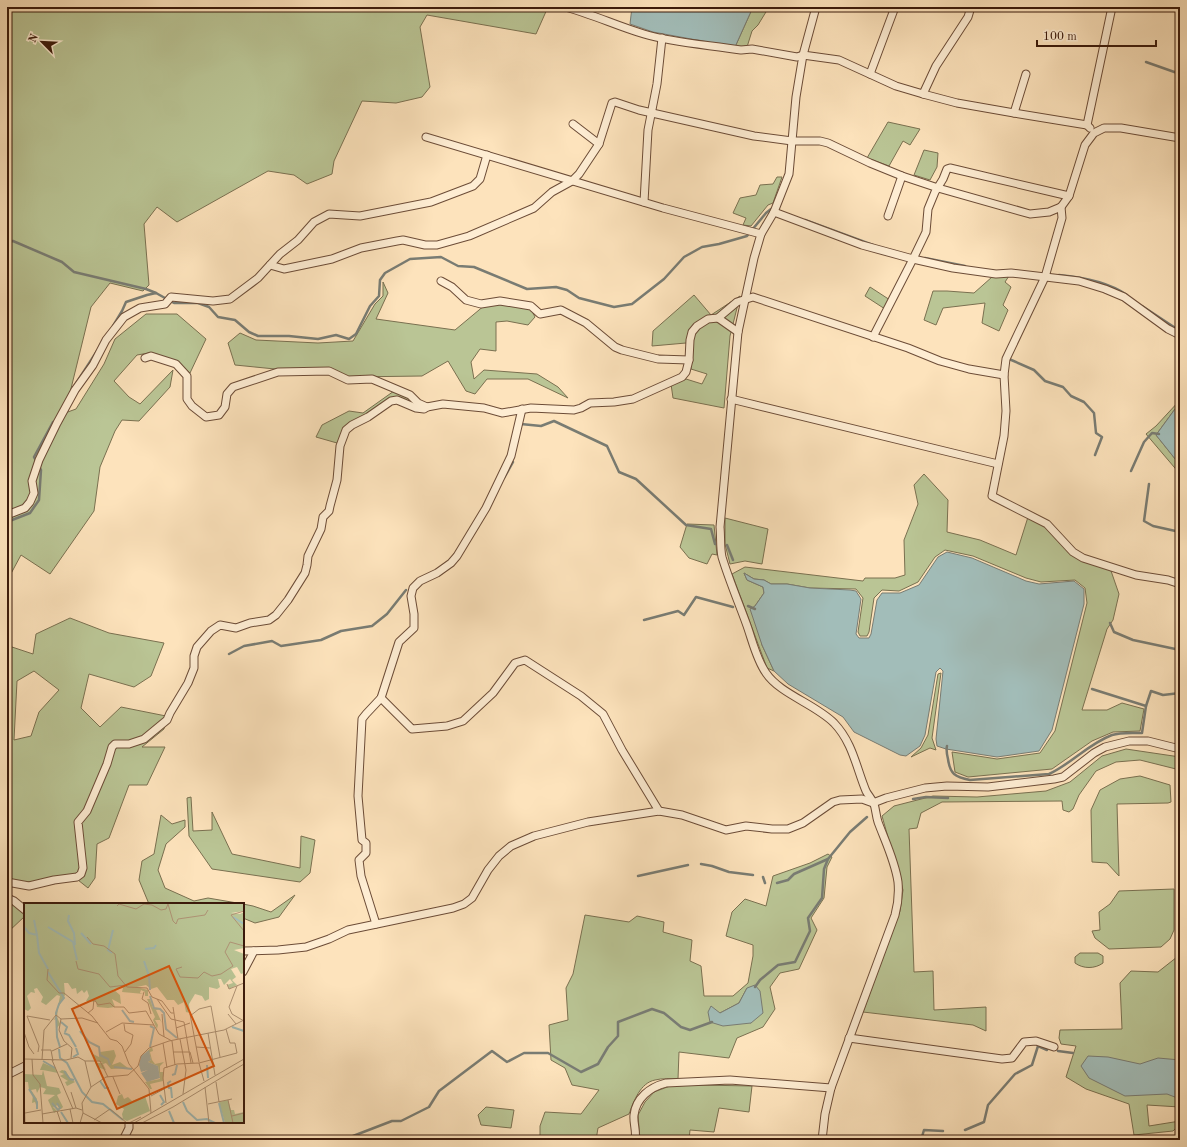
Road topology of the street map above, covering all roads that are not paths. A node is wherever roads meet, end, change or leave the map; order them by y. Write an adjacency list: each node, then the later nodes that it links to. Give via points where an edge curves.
1 (565, 7): 6 (street)
2 (816, 7): 8 (street)
3 (895, 7): 9 (street)
4 (972, 7): 11 (street, via 936,66)
5 (1112, 7): 15 (street)
6 (584, 9): 7 (street, via 644,34)
7 (662, 38): 8 (street, via 797,57); 12 (street)
8 (803, 55): 9 (street, via 839,60); 19 (street)
9 (870, 74): 11 (street)
10 (1026, 74): 13 (street)
11 (923, 94): 13 (street)
12 (652, 113): 19 (street, via 754,136); 20 (street, via 612,103); 26 (street, via 648,130)
13 (1014, 113): 15 (street)
14 (573, 124): 20 (street)
15 (1087, 124): 16 (street)
16 (1094, 133): 18 (street, via 1104,128 1121,128); 25 (street, via 1085,145)
17 (426, 137): 21 (street)
18 (1180, 138)
19 (792, 141): 22 (street, via 828,143); 28 (street, via 789,174)
20 (599, 144): 23 (street)
21 (487, 156): 23 (street); 32 (street, via 480,179 473,186 431,202 360,216 329,214 314,222)
22 (902, 176): 24 (street); 29 (street)
23 (572, 181): 26 (street); 32 (street, via 552,192 534,208 469,236 437,245 404,240 361,248 332,259 284,269)
24 (938, 188): 25 (street, via 947,169 950,168); 27 (street, via 1030,214 1049,212); 31 (street, via 928,209 926,232)
25 (1069, 196): 27 (street)
26 (644, 202): 30 (street)
27 (1061, 207): 33 (street, via 1062,218)
28 (774, 212): 30 (street); 31 (street, via 862,245)
29 (888, 216)
30 (758, 234): 35 (street)
31 (915, 256): 33 (street, via 953,268); 39 (street)
32 (270, 264): 47 (street, via 258,278 230,299 213,301 171,297 165,304 140,308 124,317 106,340 57,423 35,469 32,481 34,493 30,502 25,508)
33 (1045, 277): 38 (street, via 1079,281 1124,296); 42 (street, via 1006,359)
34 (440, 281): 41 (street, via 452,287 466,300 481,304 500,302 531,306 540,314 561,310 586,323 622,350 658,359)
35 (746, 299): 36 (street, via 737,302); 37 (street); 39 (street, via 753,298)
36 (718, 318): 37 (street); 41 (street, via 708,319 692,332)
37 (738, 332): 43 (street)
38 (1180, 335)
39 (872, 336): 42 (street, via 969,369)
40 (145, 358): 44 (street, via 151,356 176,364 187,376 187,399 206,417 219,415 225,407 227,394 233,387 278,372 329,371 348,380 372,379 410,395)
41 (689, 360): 45 (street, via 682,377 633,399 590,403 574,410)
42 (1004, 375): 46 (street, via 1006,411)
43 (732, 399): 46 (street); 51 (street, via 720,527 722,556 737,602 766,673 774,682 820,711 845,736)
44 (427, 407): 45 (street, via 444,404 484,408 502,413); 53 (street, via 416,408 397,400 391,401 346,430 340,446 337,480 329,511 323,517 321,529 308,556 305,573 288,600 276,616 269,620 236,628 220,626 211,631 197,647 194,668 188,683 167,720 144,739 129,744 115,744 112,747 87,811 78,822 83,868 81,874 77,877 29,886)
45 (522, 408): 49 (street, via 511,456 486,508 458,556 413,588 411,596 414,628 399,642)
46 (998, 464): 48 (street, via 992,496 1047,524 1073,552 1083,558 1136,575)
47 (8, 514)
48 (1180, 584)
49 (382, 698): 52 (street, via 412,729 447,726 463,721 493,693 515,664 525,660 582,696 603,714); 56 (street, via 362,719 358,796 362,840 366,844 366,853 359,860 361,876)
50 (1180, 749): 51 (street, via 1148,741 1129,741 1105,747 1059,778 988,787 925,788)
51 (874, 803): 52 (street, via 862,799 833,802 803,823 788,829 746,826 726,830 682,815); 60 (street, via 898,880 898,902)
52 (659, 811): 56 (street, via 588,822 534,836 511,846 499,856 472,898 464,904)
53 (7, 882)
54 (7, 898): 55 (street)
55 (24, 909)
56 (376, 924): 58 (street, via 348,930 306,947)
57 (244, 951): 58 (street)
58 (254, 951): 59 (street)
59 (244, 970)
60 (849, 1038): 61 (street, via 1002,1060 1012,1058 1024,1042 1036,1041); 64 (street)
61 (1054, 1047)
62 (24, 1066): 63 (street)
63 (7, 1075)
64 (831, 1088): 67 (street, via 730,1080 666,1083 655,1086 637,1104 634,1115); 68 (street)
65 (129, 1123): 66 (street)
66 (123, 1140)
67 (635, 1140)
68 (822, 1140): 69 (street)
69 (830, 1140)

